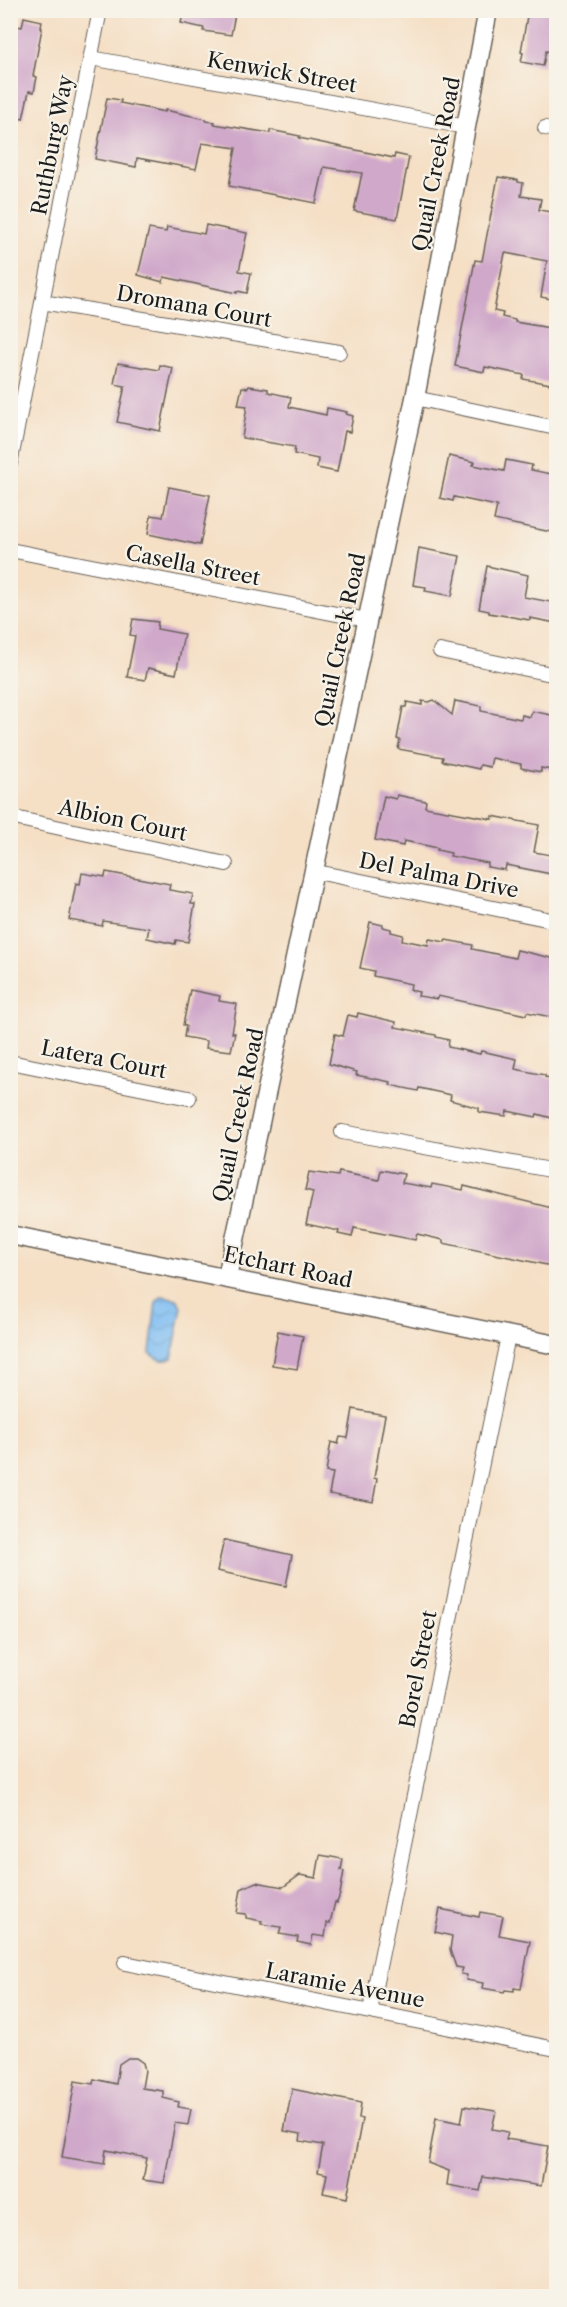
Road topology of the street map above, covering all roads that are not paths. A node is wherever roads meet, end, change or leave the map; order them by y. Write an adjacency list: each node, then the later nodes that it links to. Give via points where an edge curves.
1 (100, 10): 3 (street, Ruthburg Way)
2 (488, 10): 4 (street, Quail Creek Road)
3 (91, 58): 4 (street, Kenwick Street); 5 (street, Ruthburg Way)
4 (466, 127): 7 (street, Quail Creek Road)
5 (42, 302): 6 (street, Dromana Court); 9 (street, Ruthburg Way)
6 (339, 352)
7 (415, 398): 8 (street); 11 (street, Quail Creek Road)
8 (556, 428)
9 (10, 464)
10 (10, 550): 11 (street, Casella Street)
11 (367, 620): 16 (street, Quail Creek Road)
12 (440, 651): 13 (street)
13 (556, 675)
14 (10, 817): 15 (street, Albion Court)
15 (226, 864)
16 (312, 871): 17 (street, Del Palma Drive); 23 (street, Quail Creek Road)
17 (556, 921)
18 (10, 1062): 19 (street, Latera Court)
19 (189, 1098)
20 (342, 1132): 21 (street)
21 (556, 1171)
22 (10, 1234): 23 (street, Etchart Road)
23 (227, 1277): 24 (street, Etchart Road)
24 (508, 1336): 25 (street, Etchart Road); 27 (street, Borel Street)
25 (556, 1345)
26 (125, 1963): 27 (street, Laramie Avenue)
27 (370, 2011): 28 (street, Laramie Avenue)
28 (556, 2049)

